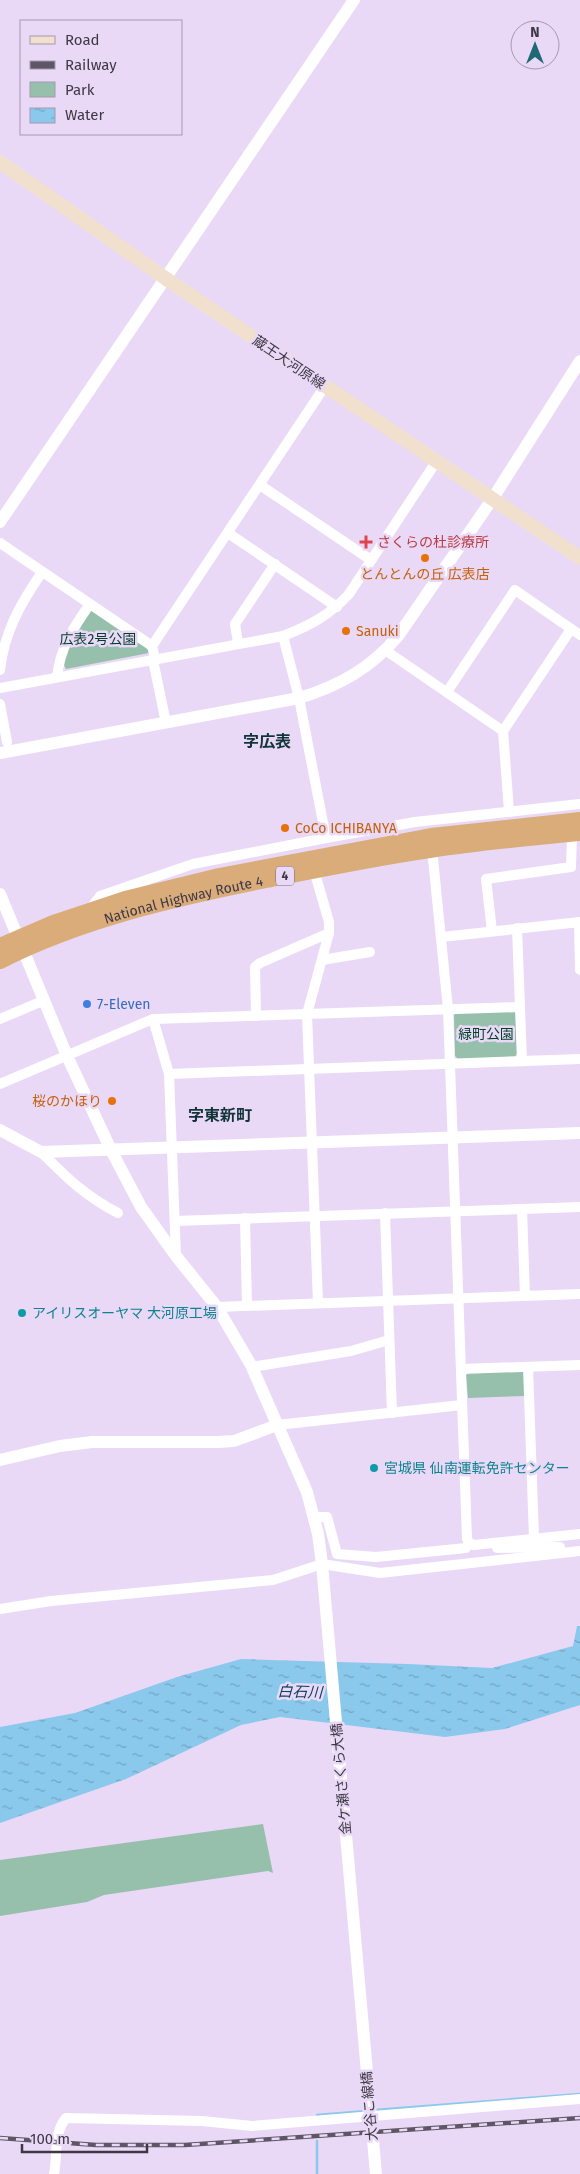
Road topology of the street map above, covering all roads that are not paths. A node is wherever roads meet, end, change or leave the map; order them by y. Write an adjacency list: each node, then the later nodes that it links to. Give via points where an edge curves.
1 (354, 0): 3 (street)
2 (0, 162): 3 (main road, 蔵王大河原線)
3 (165, 278): 5 (main road, 蔵王大河原線); 9 (street)
4 (580, 361): 8 (street)
5 (325, 386): 6 (main road, 蔵王大河原線); 7 (street)
6 (436, 462): 8 (main road, 蔵王大河原線); 13 (street)
7 (260, 485): 10 (street); 13 (street)
8 (493, 498): 12 (main road, 蔵王大河原線); 22 (street)
9 (0, 522)
10 (228, 533): 14 (street); 21 (street)
11 (0, 543): 15 (street)
12 (580, 558)
13 (371, 560): 17 (street)
14 (275, 564): 17 (street); 20 (street, via 236,624)
15 (42, 572): 16 (street); 24 (street, via 9,628)
16 (90, 604): 21 (street); 25 (street, via 64,646)
17 (337, 607): 19 (street, via 304,628)
18 (576, 632): 27 (street, via 515,590); 31 (street)
19 (284, 636): 20 (street); 28 (street)
20 (238, 643): 23 (street)
21 (152, 646): 23 (street)
22 (385, 650): 27 (street); 28 (street, via 363,670 342,682)
23 (154, 660): 25 (street); 30 (street)
24 (0, 670)
25 (57, 677): 26 (street)
26 (0, 688)
27 (447, 692): 31 (street)
28 (299, 698): 30 (street); 37 (street)
29 (0, 704): 32 (street)
30 (166, 723): 33 (street)
31 (503, 731): 35 (street)
32 (7, 742)
33 (0, 753)
34 (580, 804): 35 (street)
35 (509, 811): 37 (street, via 414,822)
36 (577, 829): 38 (highway, National Highway Route 4 / 4); 41 (highway, National Highway Route 4 / 4, via 431,836 161,889); 44 (street, via 571,867 486,879)
37 (326, 838): 41 (street, via 193,864 100,896)
38 (432, 849): 39 (highway, National Highway Route 4 / 4); 46 (street)
39 (314, 870): 45 (street, via 329,922); 47 (highway, National Highway Route 4 / 4, via 195,894)
40 (0, 894): 47 (street, 金ケ瀬さくら大橋)
41 (90, 910): 47 (highway, National Highway Route 4 / 4)
42 (579, 922): 43 (street); 52 (street)
43 (517, 928): 44 (street); 54 (street)
44 (492, 931): 46 (street)
45 (329, 933): 50 (street); 57 (street, via 255,967)
46 (442, 937): 55 (street)
47 (21, 944): 48 (highway, National Highway Route 4 / 4); 51 (highway, National Highway Route 4 / 4); 53 (street, 金ケ瀬さくら大橋)
48 (0, 946)
49 (370, 952): 50 (street)
50 (322, 960): 56 (street)
51 (0, 961)
52 (580, 970)
53 (45, 1000): 58 (street); 60 (street, 金ケ瀬さくら大橋)
54 (520, 1007): 55 (street); 62 (street)
55 (448, 1009): 56 (street); 63 (street)
56 (307, 1014): 57 (street); 64 (street)
57 (256, 1016): 59 (street)
58 (0, 1019)
59 (153, 1019): 60 (street); 65 (street)
60 (67, 1056): 66 (street); 72 (street, 金ケ瀬さくら大橋)
61 (580, 1059): 62 (street)
62 (522, 1061): 63 (street)
63 (450, 1064): 64 (street); 69 (street)
64 (308, 1069): 65 (street); 70 (street)
65 (169, 1074): 71 (street)
66 (0, 1084)
67 (0, 1130): 73 (street)
68 (580, 1133): 69 (street)
69 (452, 1138): 70 (street); 76 (street)
70 (311, 1143): 71 (street); 79 (street)
71 (172, 1148): 72 (street); 81 (street)
72 (111, 1150): 73 (street); 82 (street, 金ケ瀬さくら大橋, via 141,1207)
73 (41, 1152): 77 (street, via 73,1185)
74 (580, 1207): 75 (street)
75 (522, 1209): 76 (street); 84 (street)
76 (455, 1211): 78 (street); 85 (street)
77 (118, 1213)
78 (384, 1213): 79 (street); 86 (street)
79 (315, 1215): 80 (street); 87 (street)
80 (245, 1218): 81 (street); 88 (street)
81 (174, 1221): 82 (street)
82 (176, 1256): 89 (street, 金ケ瀬さくら大橋)
83 (580, 1294): 84 (street)
84 (525, 1296): 85 (street)
85 (458, 1298): 86 (street); 94 (street)
86 (388, 1300): 87 (street); 90 (street)
87 (318, 1303): 88 (street)
88 (247, 1306): 89 (street)
89 (217, 1307): 92 (street, 金ケ瀬さくら大橋)
90 (389, 1340): 92 (street, via 351,1351); 96 (street)
91 (580, 1365): 93 (street)
92 (252, 1367): 97 (street, 金ケ瀬さくら大橋)
93 (528, 1367): 94 (street); 101 (street)
94 (461, 1369): 95 (street)
95 (462, 1406): 96 (street); 102 (street)
96 (392, 1413): 97 (street)
97 (277, 1425): 98 (street, via 234,1440 92,1442); 99 (street, 金ケ瀬さくら大橋, via 307,1492)
98 (0, 1460)
99 (314, 1517): 102 (street, via 327,1517 337,1554 376,1557 466,1548); 105 (street, 金ケ瀬さくら大橋)
100 (580, 1534): 101 (street)
101 (534, 1538): 103 (street)
102 (469, 1543): 103 (street)
103 (488, 1543): 104 (street, via 493,1548 566,1547)
104 (580, 1550): 105 (street, via 380,1573)
105 (322, 1564): 106 (street, via 272,1580 105,1595); 107 (street, 金ケ瀬さくら大橋)
106 (0, 1609)
107 (363, 2038): 110 (street, 大谷こ線橋)
108 (580, 2099): 109 (street, via 252,2126 202,2120 66,2118 56,2138)
109 (54, 2174)
110 (376, 2174)

